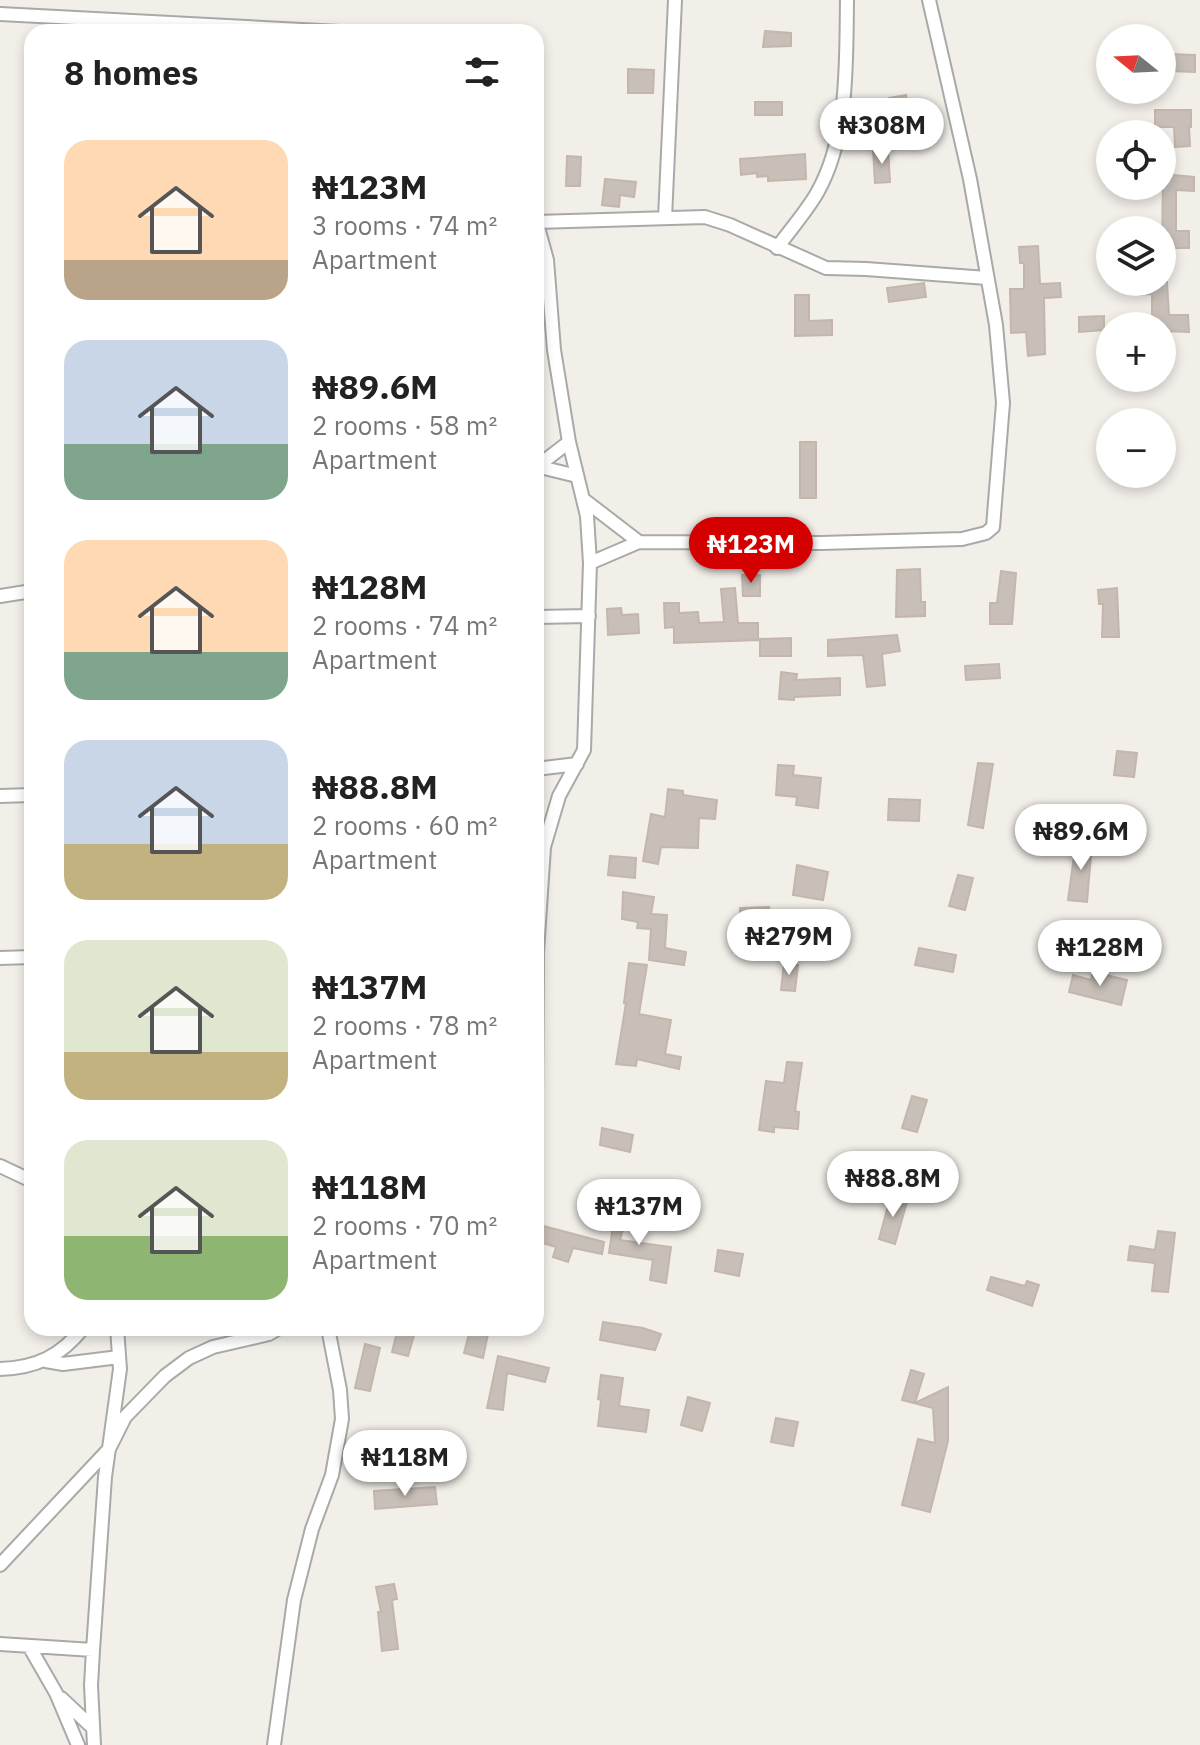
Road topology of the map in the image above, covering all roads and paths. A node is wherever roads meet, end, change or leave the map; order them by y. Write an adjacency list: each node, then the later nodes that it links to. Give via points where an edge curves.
1 (675, 0): 6 (street)
2 (847, 0): 8 (street, via 842,102 833,157 817,193)
3 (929, 0): 10 (street)
4 (0, 14): 5 (street)
5 (84, 24)
6 (665, 218): 7 (street); 8 (street, via 705,217)
7 (544, 221)
8 (777, 248): 10 (street, via 826,268)
9 (544, 249): 11 (street)
10 (987, 278): 16 (street, via 1003,403 993,527 986,533 962,539 836,543)
11 (569, 442): 12 (street); 14 (street)
12 (544, 461)
13 (544, 468): 14 (street)
14 (577, 476): 15 (street)
15 (583, 499): 16 (street); 17 (street)
16 (639, 542): 17 (street)
17 (590, 563): 20 (street)
18 (24, 592): 19 (street)
19 (0, 596)
20 (589, 616): 21 (street); 22 (street, via 586,726)
21 (544, 617)
22 (577, 764): 23 (street); 26 (street)
23 (544, 768)
24 (24, 795): 25 (street)
25 (0, 796)
26 (544, 834)
27 (24, 957): 28 (street)
28 (0, 958)
29 (0, 1166): 30 (street)
30 (24, 1177)
31 (76, 1336): 36 (street)
32 (118, 1336): 35 (street)
33 (260, 1336): 38 (street, via 189,1358 146,1393 125,1417)
34 (330, 1336): 47 (street, via 342,1419 332,1475 294,1600)
35 (119, 1357): 36 (street); 38 (street)
36 (46, 1361): 37 (street)
37 (0, 1369)
38 (109, 1449): 39 (street); 42 (street)
39 (0, 1565)
40 (0, 1644): 41 (street)
41 (29, 1646): 42 (street); 43 (street)
42 (93, 1650): 44 (street)
43 (56, 1693): 44 (street); 45 (street)
44 (92, 1727): 46 (street)
45 (78, 1745)
46 (94, 1745)
47 (274, 1745)

